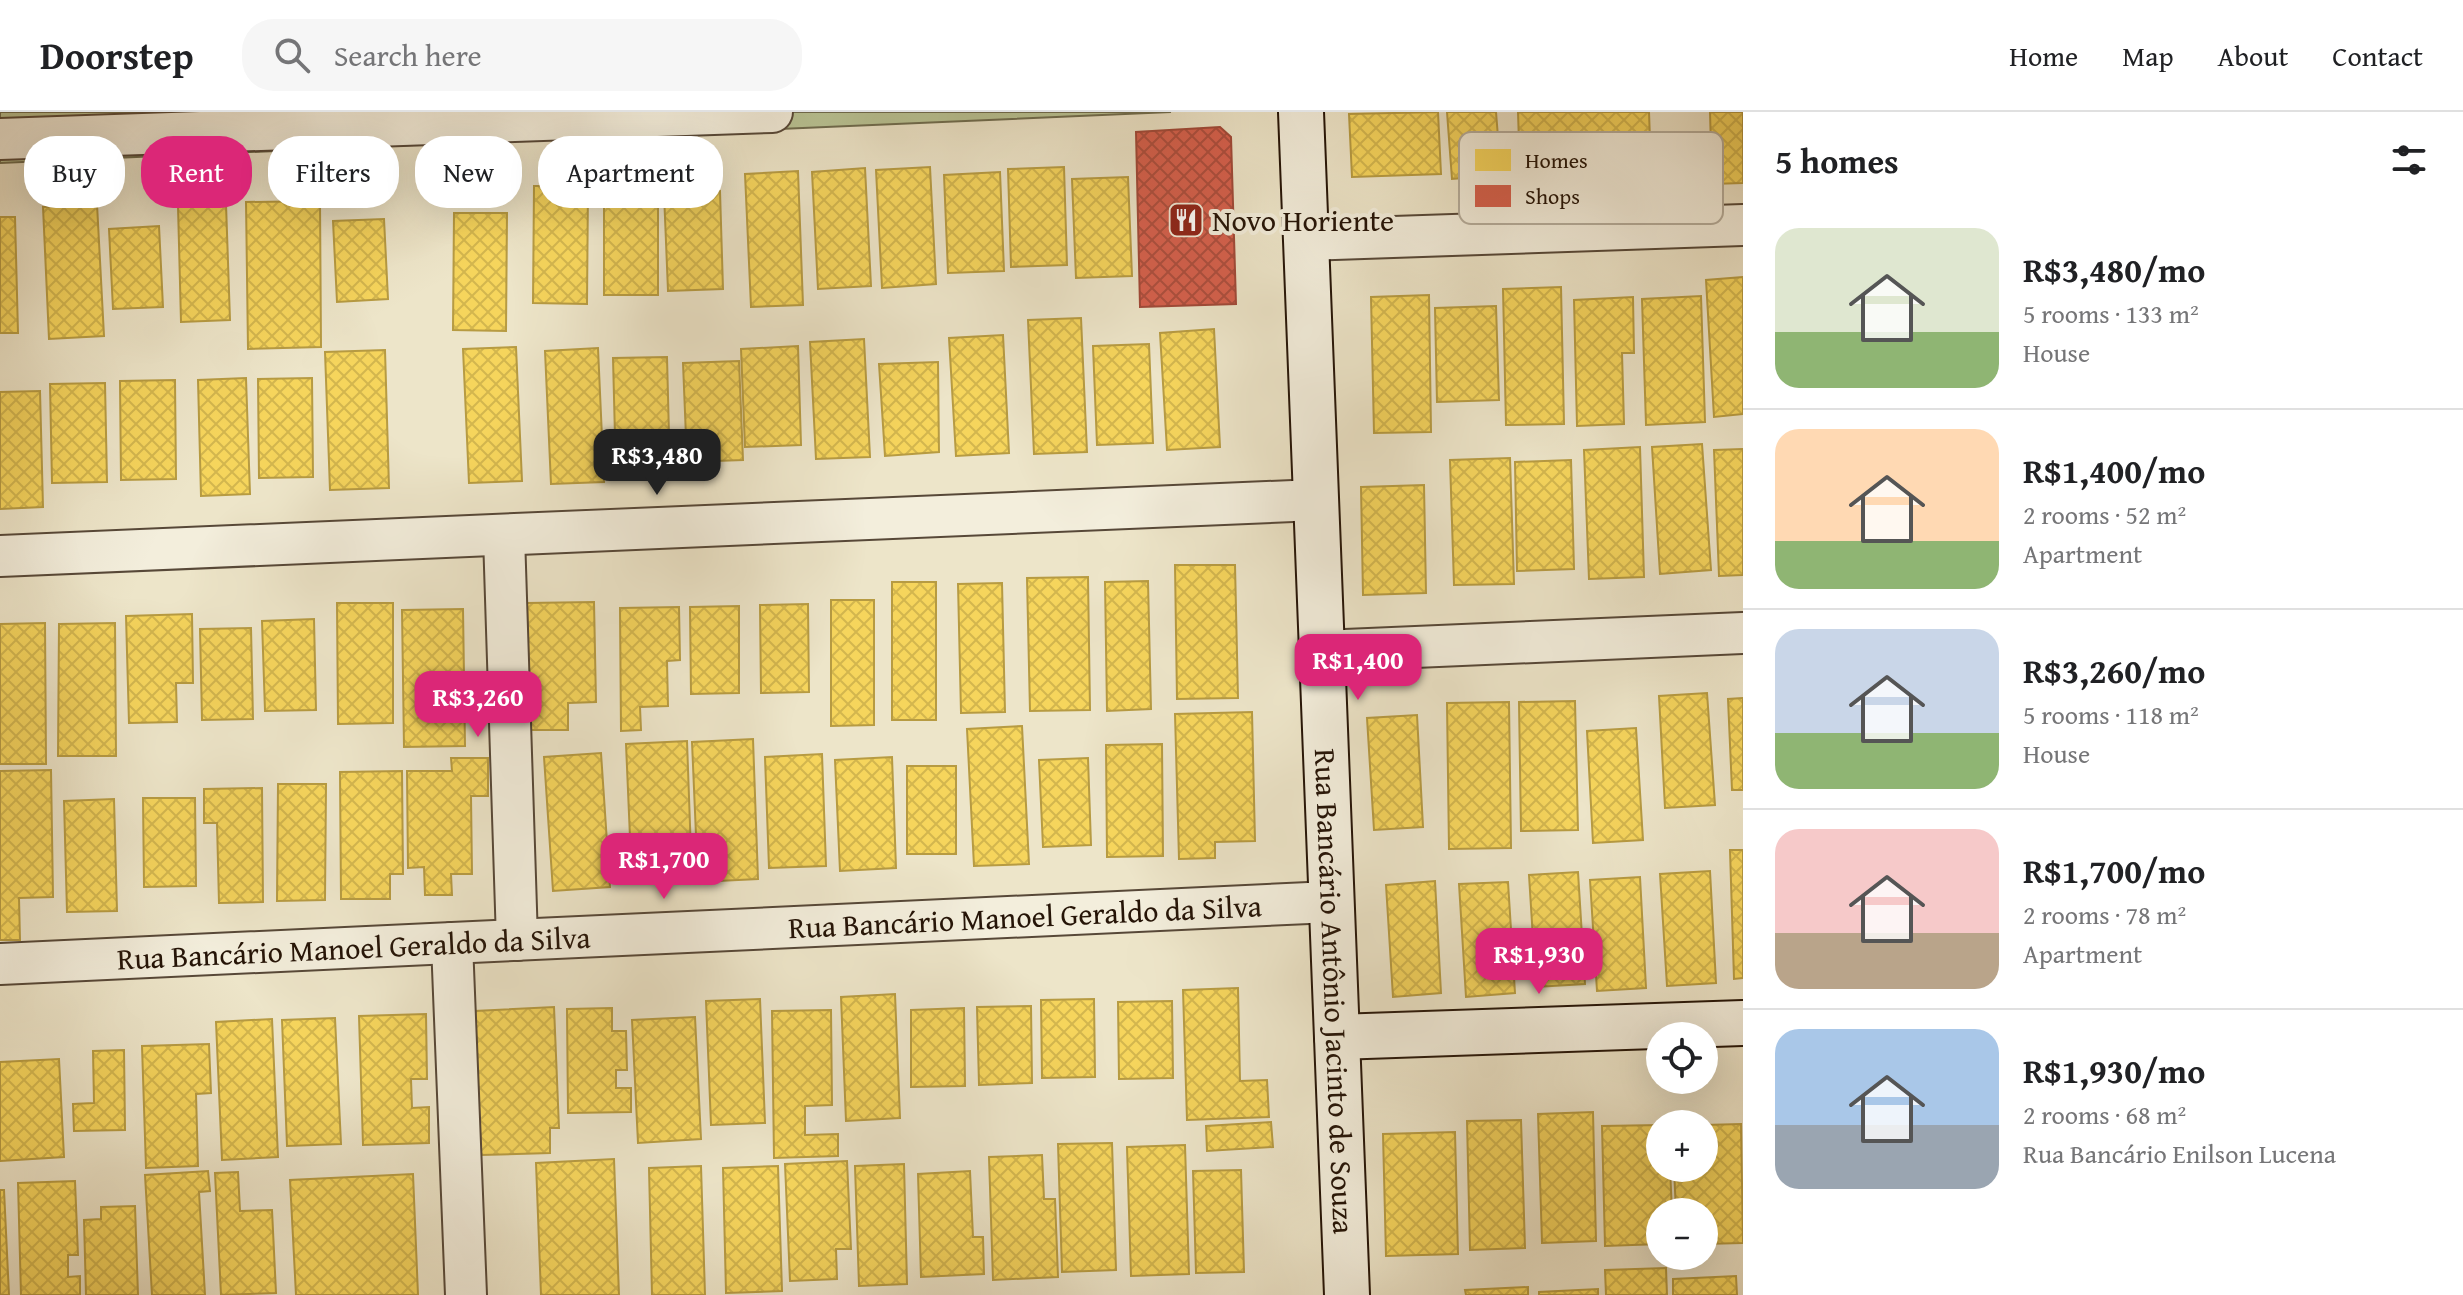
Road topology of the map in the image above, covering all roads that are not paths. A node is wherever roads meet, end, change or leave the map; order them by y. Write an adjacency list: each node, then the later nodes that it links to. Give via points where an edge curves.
1 (772, 112): 3 (street)
2 (1301, 112): 6 (street, Rua Bancário Antônio Jacinto de Souza)
3 (430, 118): 4 (street)
4 (0, 139)
5 (1743, 225): 6 (street)
6 (1305, 240): 7 (street, Rua Bancário Antônio Jacinto de Souza)
7 (1316, 500): 8 (street); 11 (street, Rua Bancário Antônio Jacinto de Souza)
8 (504, 536): 9 (street); 13 (street)
9 (0, 556)
10 (1743, 633): 11 (street)
11 (1322, 651): 12 (street, Rua Bancário Antônio Jacinto de Souza)
12 (1331, 902): 13 (street, Rua Bancário Manoel Geraldo da Silva); 17 (street, Rua Bancário Antônio Jacinto de Souza)
13 (517, 940): 14 (street, Rua Bancário Manoel Geraldo da Silva)
14 (452, 943): 15 (street, Rua Bancário Manoel Geraldo da Silva); 18 (street)
15 (0, 964)
16 (1743, 1023): 17 (street)
17 (1337, 1037): 19 (street, Rua Bancário Antônio Jacinto de Souza)
18 (466, 1295)
19 (1347, 1295)

